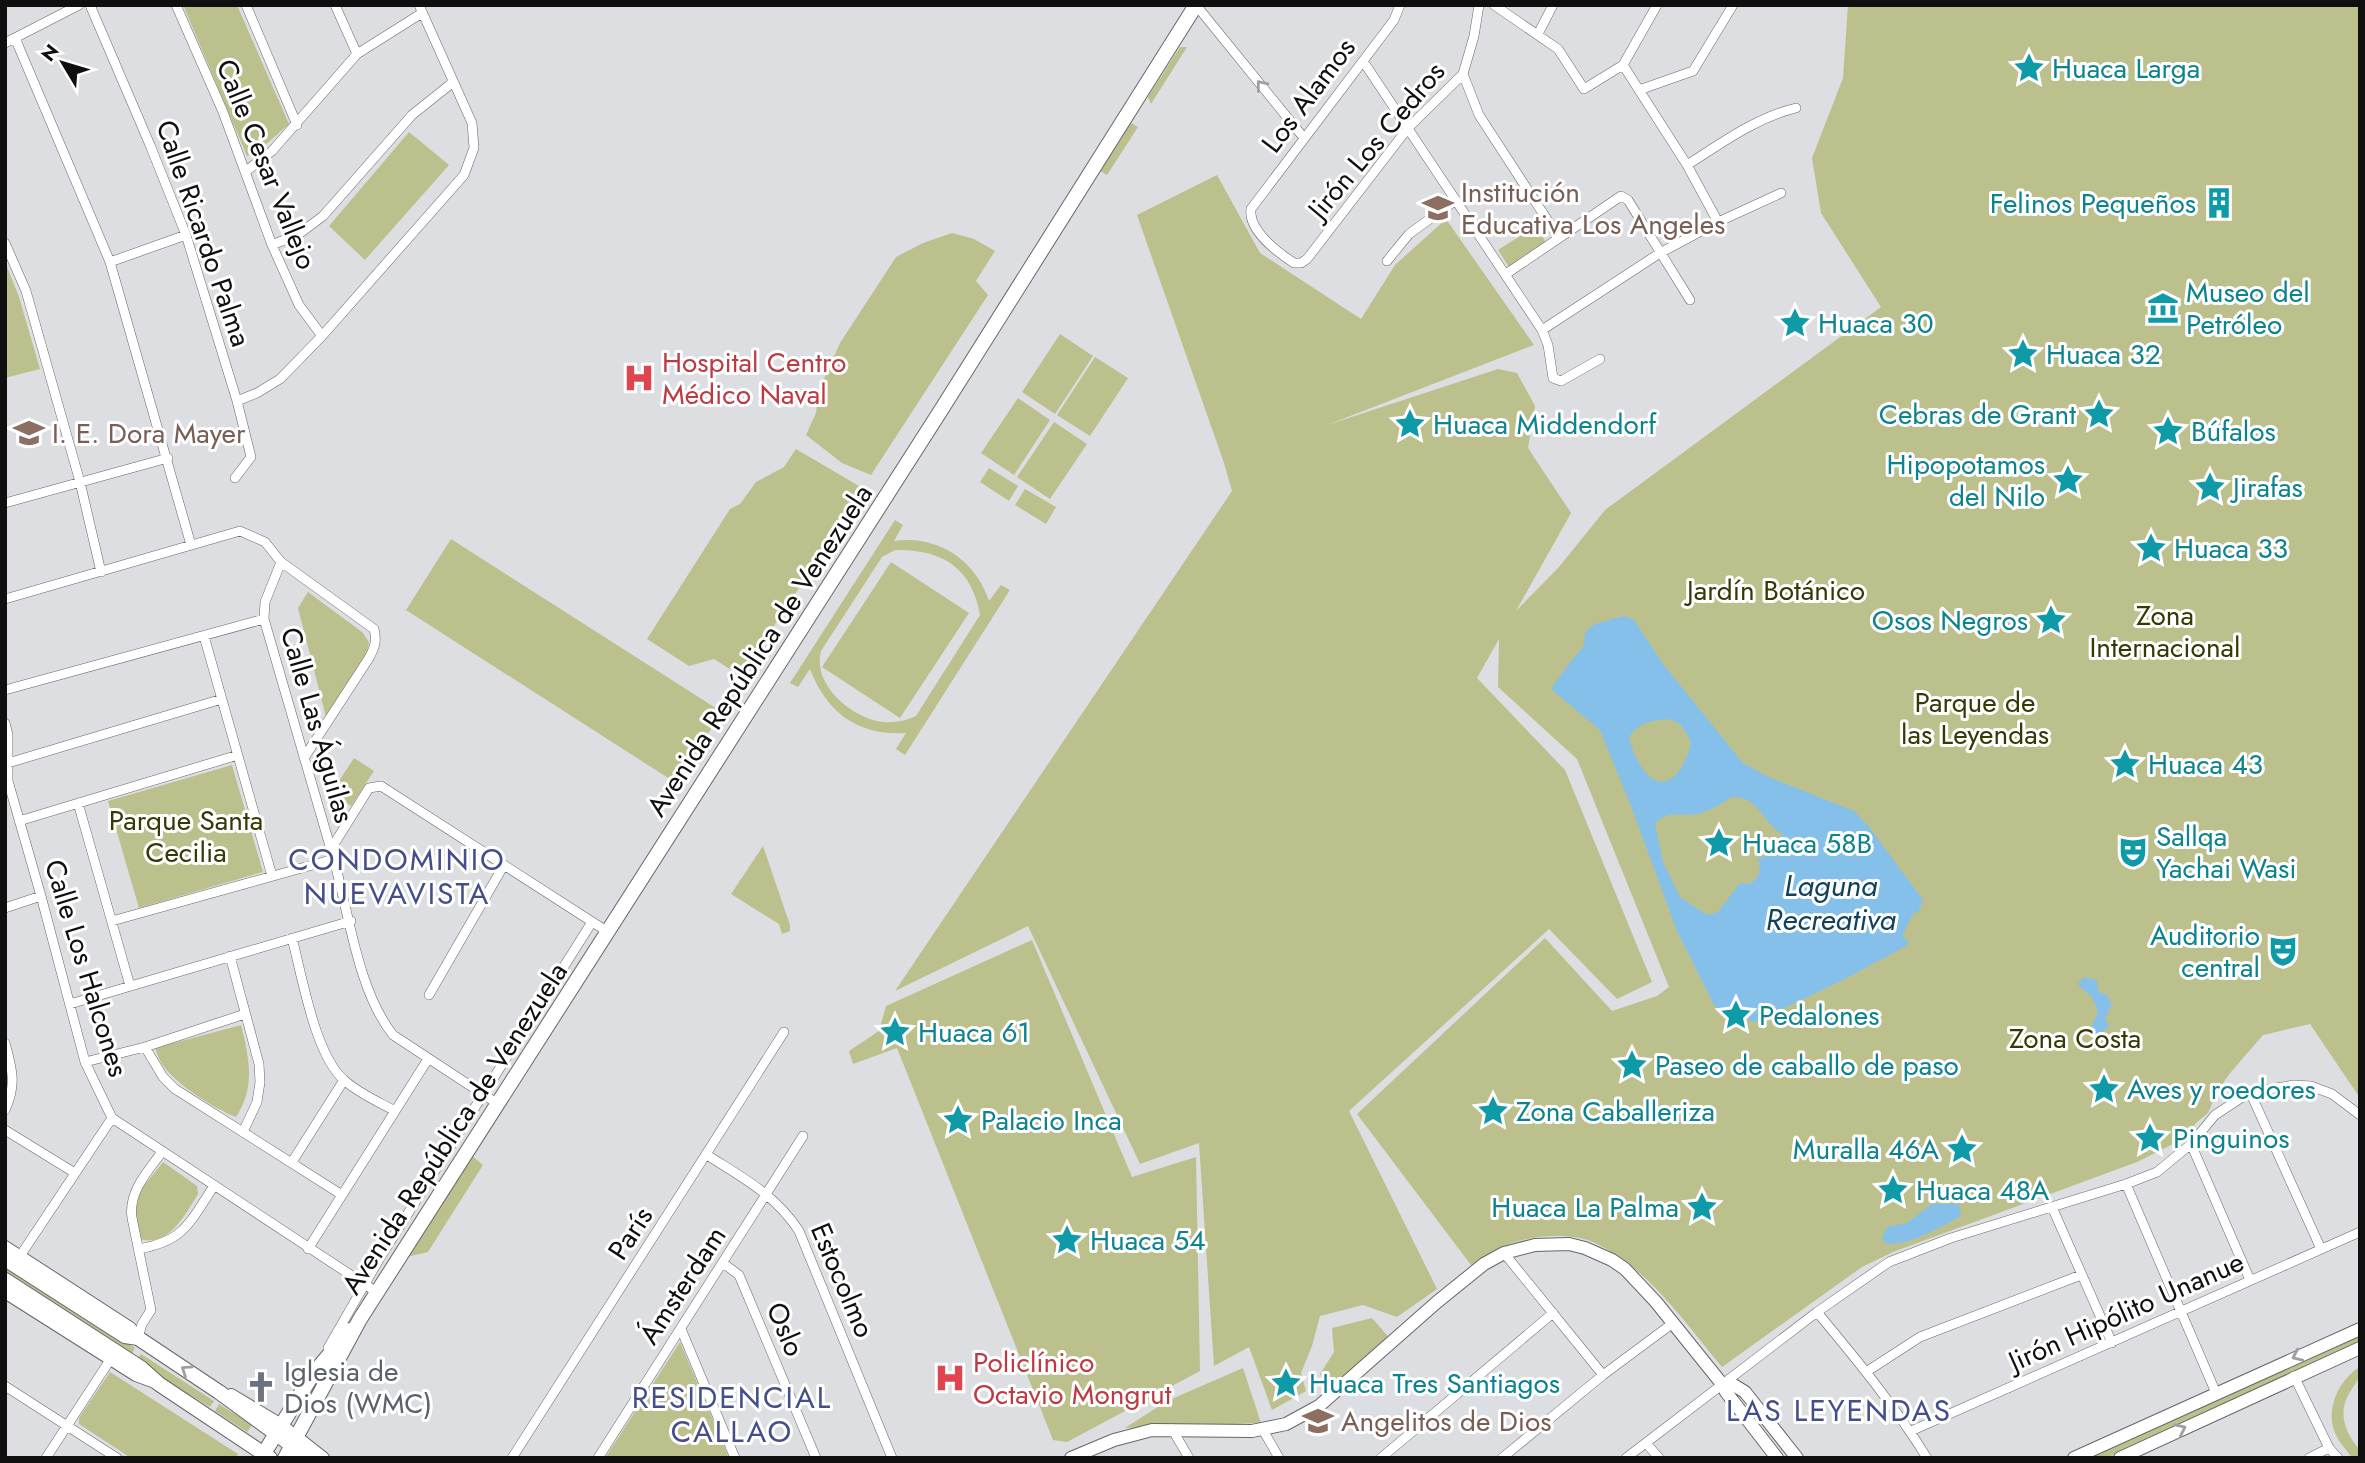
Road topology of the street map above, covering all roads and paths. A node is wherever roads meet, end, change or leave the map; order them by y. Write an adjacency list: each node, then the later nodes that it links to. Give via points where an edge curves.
1 (79, 5): 15 (street)
2 (90, 5): 33 (street, Calle Ricardo Palma)
3 (176, 5): 28 (street, Calle Cesar Vallejo)
4 (246, 5): 24 (street)
5 (335, 5): 17 (street)
6 (1196, 5): 26 (street, one-way to 6); 72 (main road, Avenida República de Venezuela)
7 (1400, 5): 18 (street, Los Alamos)
8 (1479, 5): 20 (street, Jirón Los Cedros)
9 (1494, 5): 14 (street)
10 (1553, 5): 14 (street)
11 (1657, 5): 19 (street)
12 (1733, 5): 22 (street, via 1693,71)
13 (420, 9): 17 (street); 21 (street)
14 (1538, 34): 19 (street, via 1562,54 1582,88)
15 (15, 38): 16 (street); 39 (street)
16 (5, 43)
17 (357, 54): 24 (street)
18 (1363, 61): 25 (street); 26 (street, Los Alamos)
19 (1623, 65): 22 (street)
20 (1463, 74): 25 (street, Jirón Los Cedros); 34 (street, via 1479,115)
21 (452, 83): 36 (street, via 412,115 323,216 299,234); 43 (street, via 472,123 474,148 464,174)
22 (1639, 90): 27 (street)
23 (1796, 108): 27 (street, via 1755,122)
24 (297, 125): 28 (street)
25 (1408, 128): 30 (street); 31 (street, Jirón Los Cedros, via 1299,264 1256,228)
26 (1304, 138): 31 (street, Los Alamos)
27 (1687, 165): 32 (street)
28 (245, 172): 36 (street, Calle Cesar Vallejo)
29 (1781, 193): 32 (street)
30 (1456, 200): 38 (street, via 1409,234); 40 (street)
31 (1250, 211)
32 (1718, 222): 37 (street)
33 (186, 235): 39 (street); 45 (street, Calle Ricardo Palma)
34 (1559, 237): 37 (street, via 1620,196 1628,200); 40 (street)
35 (5, 243): 48 (street, via 26,291)
36 (272, 245): 43 (street, Calle Cesar Vallejo, via 299,305)
37 (1660, 253): 41 (street); 42 (street)
38 (1387, 261)
39 (110, 262): 46 (street)
40 (1506, 274): 42 (street)
41 (1690, 300)
42 (1542, 330): 44 (street, via 1555,380)
43 (322, 336): 45 (street, via 280,379)
44 (1600, 359)
45 (237, 401): 47 (street, Calle Ricardo Palma, via 251,457)
46 (168, 458): 48 (street); 50 (street)
47 (235, 478)
48 (80, 482): 49 (street); 52 (street)
49 (5, 503)
50 (191, 545): 51 (street, via 240,531 265,542); 52 (street)
51 (281, 562): 54 (street, Calle Las Águilas, via 265,602); 60 (street, via 374,629 376,637 369,658)
52 (102, 572): 53 (street)
53 (5, 599)
54 (264, 619): 55 (street); 60 (street, Calle Las Águilas)
55 (204, 636): 56 (street); 57 (street)
56 (5, 690)
57 (222, 698): 59 (street); 61 (street)
58 (5, 723): 61 (street, Calle Los Halcones)
59 (238, 755): 62 (street); 66 (street)
60 (304, 758): 64 (street, Calle Las Águilas)
61 (8, 762): 63 (street, Calle Los Halcones, via 8,782)
62 (78, 803): 63 (street); 69 (street)
63 (19, 821): 67 (street, Calle Los Halcones)
64 (332, 854): 65 (street, via 369,788 381,786); 66 (street); 70 (street, Calle Las Águilas)
65 (505, 865): 71 (street); 76 (street)
66 (272, 876): 69 (street)
67 (41, 896): 68 (street); 77 (street, Calle Los Halcones)
68 (5, 908)
69 (112, 921): 75 (street)
70 (351, 921): 73 (street); 82 (street, Calle Las Águilas, via 367,987 384,1023 393,1035)
71 (592, 922): 72 (street); 86 (street)
72 (608, 932): 87 (main road, Avenida República de Venezuela)
73 (292, 938): 74 (street); 84 (street, via 319,1039)
74 (230, 956): 75 (street); 78 (street)
75 (130, 986): 77 (street)
76 (429, 995)
77 (70, 1004): 83 (street, Calle Los Halcones)
78 (245, 1014): 81 (street); 93 (street, via 260,1082 257,1102)
79 (785, 1032): 97 (street, París)
80 (5, 1043): 88 (street, via 13,1090)
81 (145, 1047): 83 (street); 93 (street, via 175,1089)
82 (428, 1059): 86 (street, Calle Las Águilas); 89 (street)
83 (85, 1062): 91 (street, Calle Los Halcones)
84 (344, 1080): 89 (street); 98 (street)
85 (2250, 1092): 90 (street, via 2311,1086 2332,1094); 95 (street, via 2215,1115); 109 (street)
86 (484, 1094): 87 (street, Calle Las Águilas); 116 (street)
87 (498, 1104): 118 (main road, Avenida República de Venezuela)
88 (5, 1110)
89 (396, 1111): 103 (street)
90 (2360, 1115)
91 (112, 1118): 96 (street, Calle Los Halcones); 99 (street)
92 (5, 1130): 99 (street)
93 (243, 1132): 98 (street)
94 (803, 1136): 102 (street, Ámsterdam)
95 (2190, 1144): 100 (street, via 2157,1172); 115 (street)
96 (162, 1152): 101 (street, Calle Los Halcones); 107 (street, via 131,1204)
97 (707, 1156): 102 (street, Estocolmo); 154 (street, París)
98 (292, 1162): 103 (street)
99 (75, 1174): 111 (street)
100 (2126, 1184): 104 (street); 120 (street)
101 (214, 1186): 107 (street, via 181,1233 164,1244); 108 (street, Calle Los Halcones)
102 (767, 1194): 112 (street, Ámsterdam); 148 (street, Estocolmo, via 799,1231)
103 (342, 1195): 108 (street)
104 (2052, 1207): 113 (street); 119 (street, via 1913,1251 1889,1262)
105 (2360, 1232): 109 (street, Jirón Hipólito Unanue)
106 (5, 1247): 111 (street)
107 (138, 1249): 126 (street, via 152,1310)
108 (308, 1249): 116 (street, Calle Los Halcones)
109 (2321, 1249): 115 (street, Jirón Hipólito Unanue)
110 (1504, 1253): 121 (street); 123 (street, via 1553,1243 1598,1253 1625,1269); 141 (street, via 1463,1280 1319,1406 1286,1424)
111 (13, 1260): 126 (main road, via 125,1336)
112 (723, 1263): 124 (street, Ámsterdam); 157 (street, Oslo, via 739,1275)
113 (2081, 1275): 127 (street); 130 (street, via 1920,1337)
114 (5, 1280): 134 (main road)
115 (2250, 1280): 120 (street, Jirón Hipólito Unanue)
116 (364, 1284): 118 (street, Calle Los Halcones); 131 (street)
117 (5, 1292): 129 (street)
118 (378, 1293): 122 (main road, Avenida República de Venezuela)
119 (1817, 1312): 130 (street); 135 (street)
120 (2181, 1312): 127 (street, Jirón Hipólito Unanue); 137 (street)
121 (1553, 1313): 132 (street); 161 (street)
122 (360, 1319): 131 (main road, Avenida República de Venezuela); 145 (main road, Avenida República de Venezuela)
123 (1673, 1323): 132 (street); 135 (street)
124 (681, 1329): 155 (street, Ámsterdam); 156 (street)
125 (2360, 1329): 137 (street, one-way to 137)
126 (138, 1338): 139 (main road, one-way to 126, via 232,1404)
127 (2112, 1343): 142 (street, Jirón Hipólito Unanue)
128 (2360, 1348): 133 (street)
129 (110, 1360): 134 (street); 138 (street)
130 (1866, 1372): 142 (street)
131 (313, 1374): 139 (main road, Avenida República de Venezuela)
132 (1603, 1375): 149 (street)
133 (2294, 1376): 144 (street); 168 (street, one-way to 133)
134 (159, 1384): 147 (main road)
135 (1722, 1384): 143 (street); 164 (street); 165 (street, via 1745,1392)
136 (5, 1386): 138 (street)
137 (2216, 1393): 167 (street)
138 (67, 1426): 150 (street); 151 (street)
139 (278, 1429): 145 (main road); 145 (street); 147 (main road, Avenida República de Venezuela)
140 (1172, 1429): 141 (street); 146 (street, via 1135,1433); 159 (street)
141 (1263, 1430): 160 (street)
142 (1911, 1432): 166 (street)
143 (1646, 1443): 162 (street); 163 (street)
144 (2329, 1448): 169 (street); 170 (street)
145 (289, 1449): 152 (main road); 153 (street)
146 (1097, 1453): 158 (street)
147 (265, 1456)
148 (888, 1457)
149 (1503, 1457)
150 (46, 1458)
151 (117, 1458)
152 (309, 1458)
153 (323, 1458)
154 (512, 1458)
155 (598, 1458)
156 (735, 1458)
157 (816, 1458)
158 (1070, 1458)
159 (1189, 1458)
160 (1279, 1458)
161 (1381, 1458)
162 (1626, 1458)
163 (1659, 1458)
164 (1777, 1458)
165 (1797, 1458)
166 (1927, 1458)
167 (2074, 1458)
168 (2120, 1458)
169 (2309, 1458)
170 (2337, 1458)

